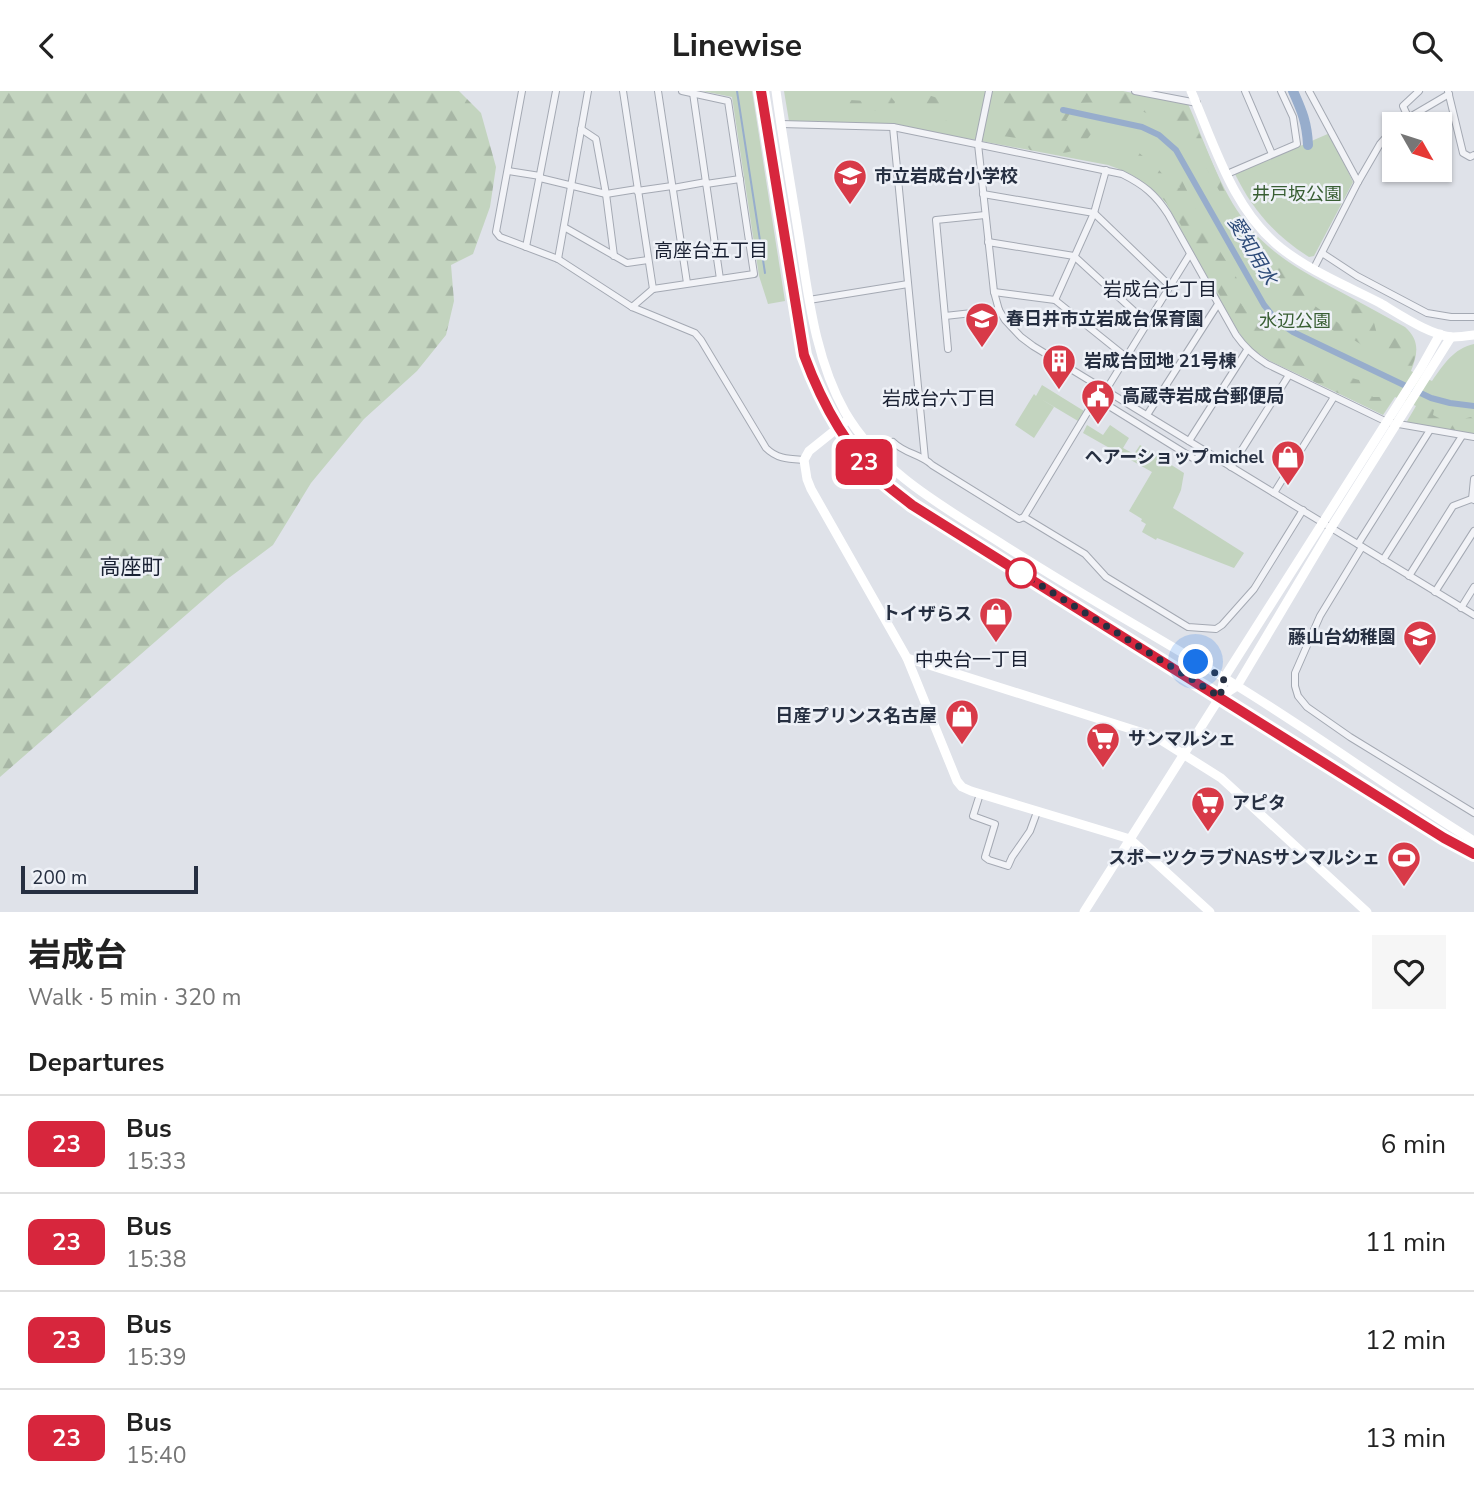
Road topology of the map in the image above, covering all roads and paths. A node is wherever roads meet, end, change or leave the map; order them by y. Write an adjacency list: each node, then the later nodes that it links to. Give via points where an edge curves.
1 (522, 91): 29 (street)
2 (556, 91): 31 (street)
3 (588, 91): 23 (street)
4 (622, 91): 37 (street)
5 (658, 91): 36 (street)
6 (682, 91): 17 (street)
7 (761, 91): 80 (street, via 804,355)
8 (776, 91): 21 (street)
9 (989, 91): 25 (street)
10 (1138, 91): 18 (street)
11 (1191, 91): 18 (street)
12 (1245, 91): 26 (street)
13 (1281, 91): 26 (street, via 1293,117 1297,143)
14 (1309, 91): 33 (street)
15 (1419, 91): 19 (street, via 1404,106)
16 (1448, 92): 20 (street); 27 (street, via 1463,153)
17 (693, 93): 32 (street, via 728,101); 34 (street)
18 (1196, 103): 30 (street)
19 (1406, 112)
20 (1416, 112)
21 (781, 124): 22 (street); 58 (street)
22 (893, 127): 25 (street); 54 (street)
23 (581, 129): 35 (street); 38 (street, via 596,139)
24 (1382, 142): 33 (street)
25 (978, 144): 28 (street); 39 (street)
26 (1272, 154): 30 (street)
27 (1474, 155)
28 (1106, 170): 40 (street); 46 (street, via 1137,181 1157,197)
29 (508, 171): 31 (street); 44 (street, via 496,232)
30 (1227, 174): 51 (street, via 1264,232)
31 (540, 177): 35 (street); 44 (street)
32 (740, 179): 34 (street); 52 (street, via 754,274)
33 (1358, 182): 45 (street)
34 (706, 183): 36 (street); 52 (street)
35 (572, 185): 38 (street); 42 (street)
36 (673, 187): 37 (street); 53 (street)
37 (637, 190): 38 (street); 50 (street)
38 (606, 194): 47 (street)
39 (983, 194): 40 (street); 41 (street)
40 (1094, 213): 48 (street); 55 (street)
41 (985, 215): 43 (street); 63 (street, via 936,219)
42 (564, 227): 47 (street); 49 (street)
43 (988, 242): 48 (street); 57 (street)
44 (526, 247): 49 (street)
45 (1322, 253): 51 (street); 64 (street, via 1410,306 1427,313)
46 (1191, 254): 55 (street); 60 (street)
47 (614, 255): 50 (street, via 627,263)
48 (1074, 257): 59 (street); 65 (street)
49 (558, 258): 61 (street)
50 (648, 260): 56 (street)
51 (1314, 268): 66 (street)
52 (720, 279): 53 (street)
53 (687, 283): 56 (street)
54 (908, 284): 58 (street); 87 (street)
55 (1171, 286): 65 (street)
56 (653, 289): 61 (street)
57 (994, 292): 59 (street); 62 (street)
58 (809, 300): 78 (street, via 820,353)
59 (1055, 300): 71 (street)
60 (1218, 304): 70 (street); 77 (street)
61 (632, 307): 88 (street, via 701,339 765,448 782,458)
62 (999, 310): 63 (street); 74 (street, via 1021,337)
63 (945, 316): 69 (street)
64 (1474, 317)
65 (1147, 323): 71 (street)
66 (1440, 334): 68 (street); 73 (street)
67 (1474, 335): 68 (street)
68 (1451, 337): 73 (street)
69 (948, 348)
70 (1247, 350): 72 (street); 84 (street)
71 (1126, 357): 74 (street)
72 (1289, 375): 75 (street); 89 (street)
73 (1420, 378): 79 (street)
74 (1104, 389): 76 (street); 77 (street)
75 (1334, 397): 79 (street); 91 (street)
76 (1096, 398): 86 (street, via 1196,460); 94 (street)
77 (1147, 415): 84 (street)
78 (849, 419): 80 (street); 105 (street, via 876,453 921,493)
79 (1392, 423): 81 (street); 95 (street)
80 (838, 427): 88 (street); 107 (street, via 881,481 912,505)
81 (1430, 430): 82 (street); 97 (street)
82 (1462, 436): 83 (street); 98 (street)
83 (1474, 437)
84 (1189, 441): 86 (street)
85 (893, 442): 87 (street)
86 (1203, 450): 89 (street)
87 (925, 459): 94 (street, via 1019,519)
88 (804, 460): 104 (street, via 811,489)
89 (1231, 467): 91 (street)
90 (1474, 478): 92 (street)
91 (1273, 493): 93 (street)
92 (1473, 499): 99 (street, via 1453,506)
93 (1303, 510): 94 (street, via 1254,589 1216,629 1188,627 1105,577 1085,554); 95 (street)
94 (1024, 517)
95 (1327, 525): 97 (street); 105 (street); 106 (street)
96 (1474, 531): 101 (street)
97 (1360, 546): 98 (street); 111 (street, via 1294,673 1298,696 1307,708 1350,737)
98 (1383, 560): 99 (street)
99 (1409, 576): 101 (street)
100 (1474, 587): 102 (street)
101 (1435, 592): 102 (street)
102 (1461, 608): 103 (street)
103 (1474, 615)
104 (907, 658): 108 (street, via 1156,737); 109 (street, via 957,781)
105 (1224, 678): 106 (street); 107 (street)
106 (1237, 686): 107 (street); 113 (street)
107 (1220, 697): 108 (street); 114 (street)
108 (1183, 754): 112 (street); 117 (street, via 1221,778)
109 (980, 794): 110 (street); 110 (street, via 973,816 995,824 985,857 1008,866)
110 (1037, 811): 112 (street)
111 (1474, 813)
112 (1130, 839): 115 (street); 116 (street)
113 (1474, 841)
114 (1474, 855)
115 (1084, 912)
116 (1210, 912)
117 (1367, 912)

